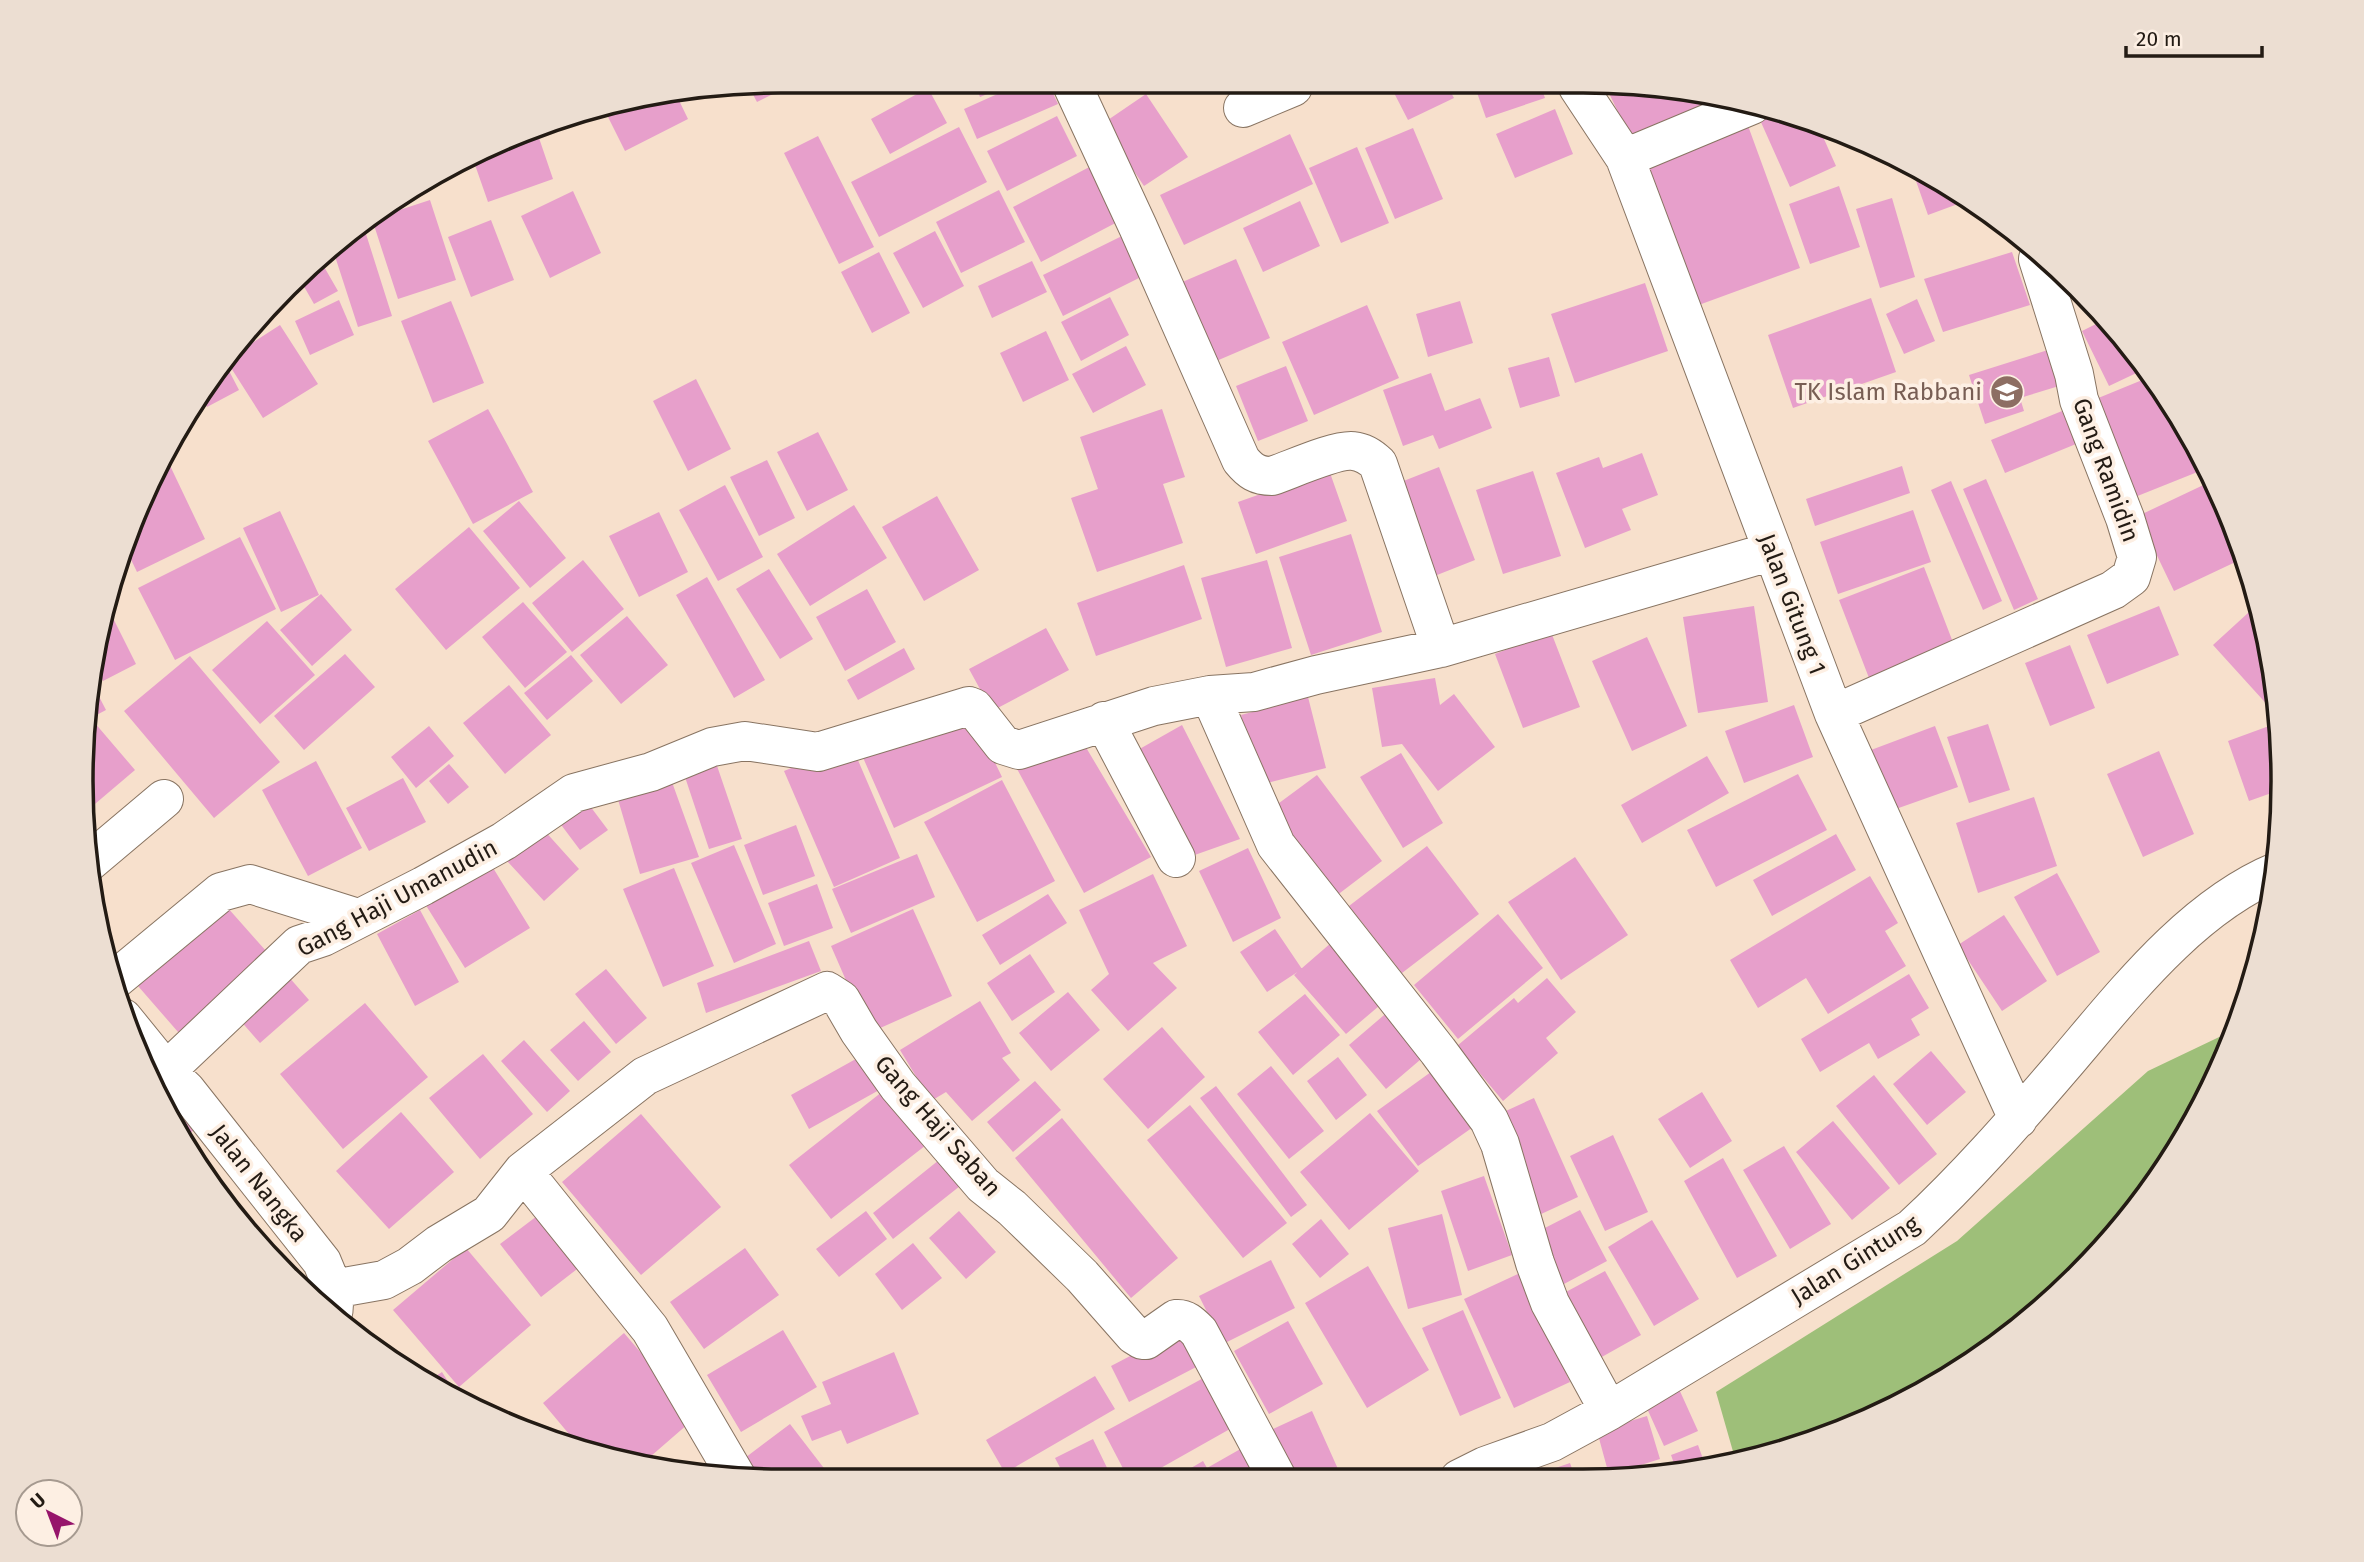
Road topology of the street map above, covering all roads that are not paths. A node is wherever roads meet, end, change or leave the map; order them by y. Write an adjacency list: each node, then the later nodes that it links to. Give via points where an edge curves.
1 (1076, 93): 9 (street, via 1241,460 1262,476 1345,451 1363,453 1375,461)
2 (1278, 93): 4 (street)
3 (1582, 93): 6 (street, Jalan Gitung 1)
4 (1243, 107)
5 (1737, 110): 6 (street)
6 (1625, 158): 8 (street, Jalan Gitung 1)
7 (2041, 267): 11 (street, Gang Ramidin, via 2079,400 2126,518 2137,557 2131,577 2112,590)
8 (1773, 551): 9 (street); 11 (street, Jalan Gitung 1)
9 (1441, 648): 10 (street, via 1254,692)
10 (1210, 695): 12 (street); 24 (street, via 1276,845 1489,1120 1550,1303)
11 (1834, 714): 21 (street, Jalan Gitung 1)
12 (1104, 721): 15 (street); 17 (street, Gang Haji Umanudin, via 1019,750 1003,745 969,706 818,752 746,741 712,747 651,772 574,793 504,841)
13 (164, 799): 14 (street)
14 (97, 855)
15 (1176, 859)
16 (2264, 876): 21 (street, Jalan Gintung, via 2210,911 2159,958)
17 (358, 918): 18 (street, via 250,884 221,892); 20 (street, Gang Haji Umanudin, via 299,945)
18 (121, 975)
19 (146, 1047): 20 (street, Jalan Nangka)
20 (166, 1071): 23 (street, Jalan Nangka, via 322,1262)
21 (2018, 1119): 24 (street, Jalan Gintung, via 1912,1228)
22 (523, 1171): 23 (street, via 489,1214 410,1266); 25 (street, via 650,1329); 26 (street, Gang Haji Saban, via 645,1076 827,991 841,1000 898,1086 983,1185 1082,1276 1134,1335 1146,1340 1176,1319 1193,1325)
23 (333, 1303)
24 (1609, 1411): 27 (street, Jalan Gintung, via 1552,1442)
25 (731, 1467)
26 (1272, 1469)
27 (1479, 1469)

